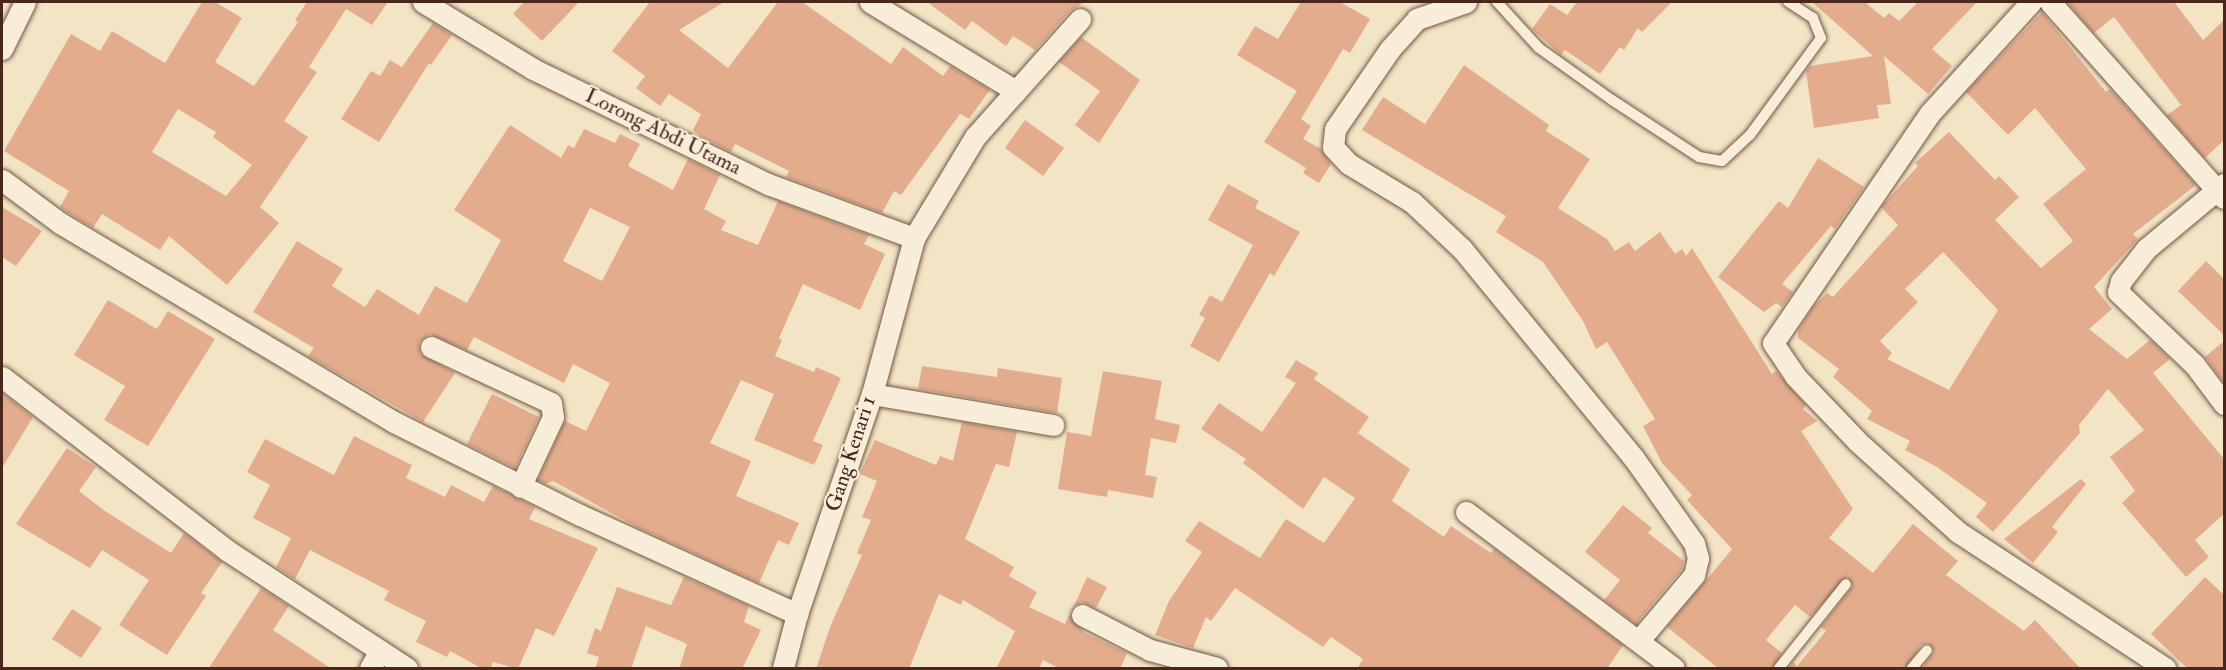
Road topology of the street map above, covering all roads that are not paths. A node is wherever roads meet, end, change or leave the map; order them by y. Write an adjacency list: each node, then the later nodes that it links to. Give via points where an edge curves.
1 (423, 2): 14 (street, Lorong Abdi Utama, via 533,69 768,184)
2 (870, 2): 11 (street)
3 (1466, 2): 25 (street, via 1417,19 1403,34 1335,129 1333,147 1349,164 1412,202 1462,249 1633,457 1694,543 1698,558 1694,575)
4 (1497, 2): 5 (lane, via 1539,48 1612,100 1699,157 1722,161 1750,135 1821,38 1813,18)
5 (1788, 2)
6 (2031, 2): 34 (street, via 1930,113 1773,343 1795,376 1858,442 1958,531)
7 (2050, 2): 13 (street)
8 (22, 3): 10 (street)
9 (1080, 19): 11 (street, Gang Kenari 1)
10 (2, 49)
11 (1016, 91): 14 (street, Gang Kenari 1, via 975,136)
12 (2, 180): 20 (street, via 60,223 369,408)
13 (2223, 190): 18 (street, via 2146,249 2121,281 2118,292 2194,364)
14 (915, 238): 17 (street, Gang Kenari 1)
15 (431, 347): 20 (street, via 551,403 553,417)
16 (2, 377): 27 (street)
17 (872, 394): 19 (street); 23 (street, Gang Kenari 1)
18 (2224, 404)
19 (1053, 425)
20 (520, 487): 23 (street)
21 (1466, 512): 25 (street)
22 (1846, 584): 32 (lane)
23 (797, 614): 29 (street, Gang Kenari 1)
24 (1082, 615): 30 (street, via 1150,650)
25 (1640, 639): 31 (street)
26 (1927, 650): 33 (lane)
27 (375, 660): 28 (street)
28 (407, 669)
29 (783, 669)
30 (1217, 669)
31 (1674, 669)
32 (1779, 669)
33 (1912, 669)
34 (2165, 669)

